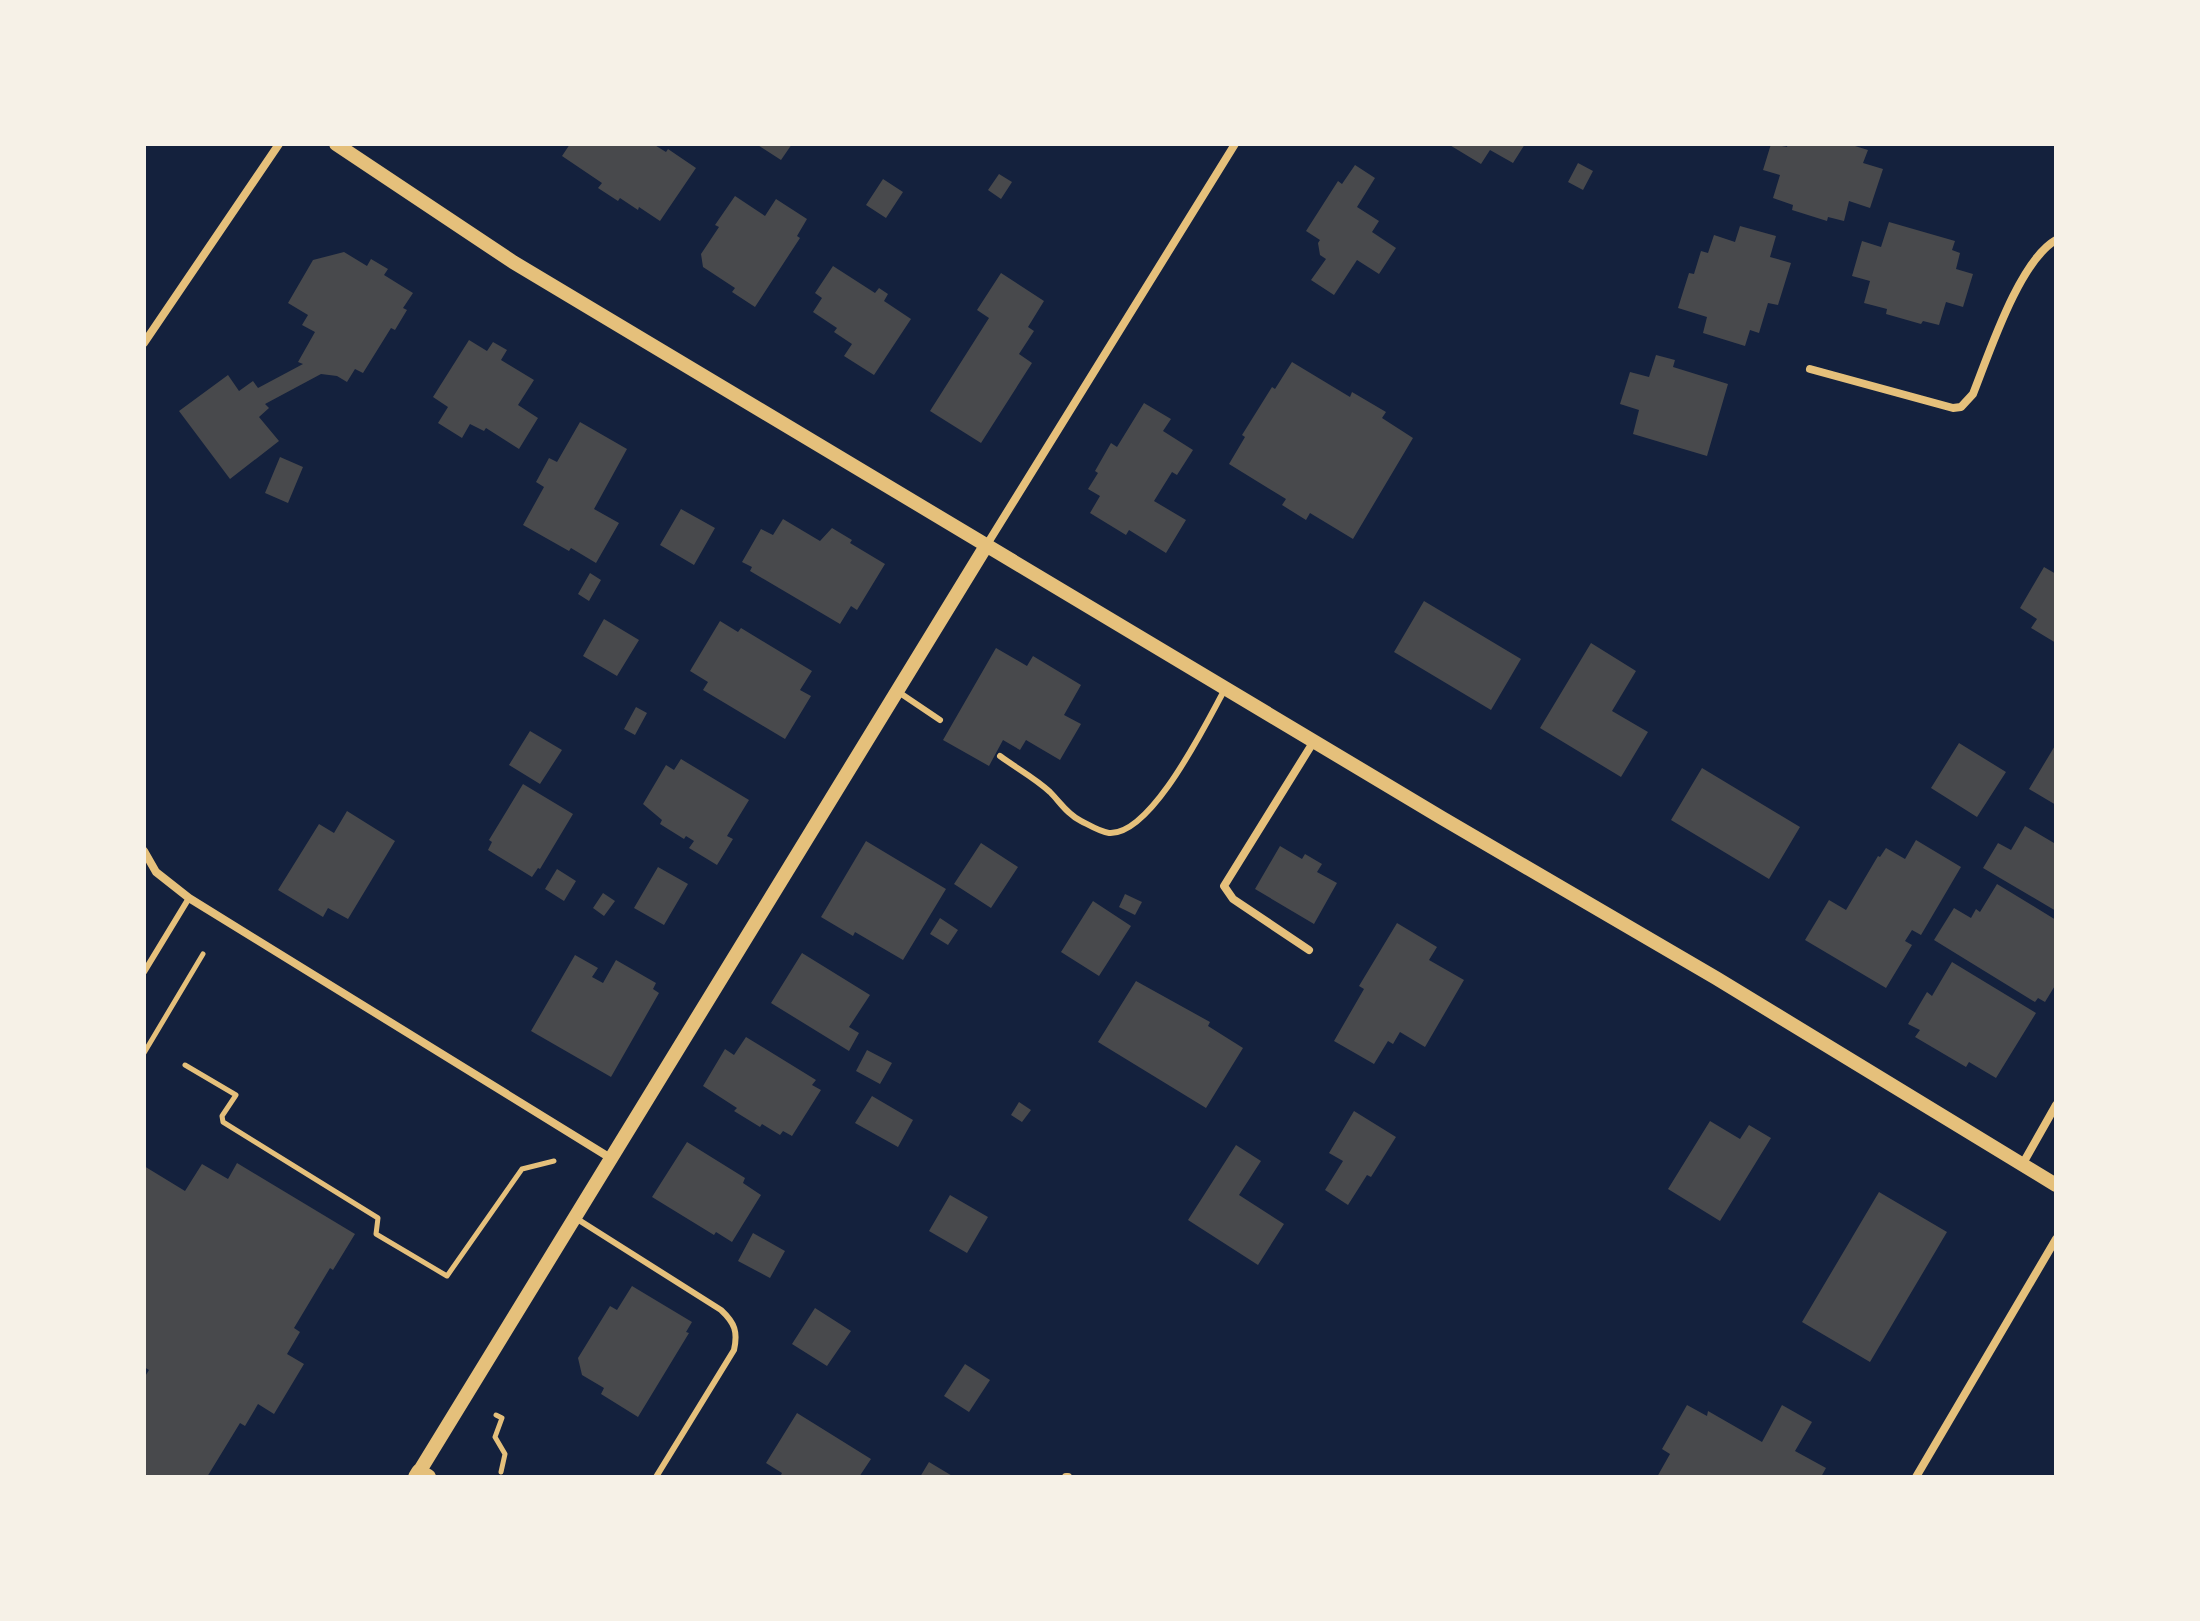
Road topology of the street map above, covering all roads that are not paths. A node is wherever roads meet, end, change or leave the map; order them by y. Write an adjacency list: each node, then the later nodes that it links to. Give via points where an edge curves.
1 (279, 144): 5 (street)
2 (336, 144): 7 (street, via 513,262)
3 (1235, 144): 7 (street)
4 (2056, 240): 6 (street, via 2022,280 1973,394 1961,407)
5 (144, 343)
6 (1810, 369)
7 (986, 546): 8 (street); 9 (street)
8 (1225, 689): 11 (street); 12 (lane, via 1161,797 1120,831 1110,833 1078,819)
9 (896, 691): 10 (lane); 18 (street)
10 (940, 720)
11 (1314, 741): 15 (street, via 1224,886 1233,899); 19 (street)
12 (1000, 756)
13 (144, 851): 14 (street, via 156,872)
14 (189, 898): 16 (lane); 18 (street)
15 (1309, 950)
16 (144, 972)
17 (2056, 1105): 19 (street)
18 (612, 1159): 21 (street)
19 (2022, 1165): 20 (street)
20 (2056, 1185)
21 (574, 1217): 23 (street); 24 (lane, via 721,1310 736,1330 734,1350)
22 (2056, 1239): 25 (street)
23 (421, 1475)
24 (656, 1477)
25 (1916, 1477)

